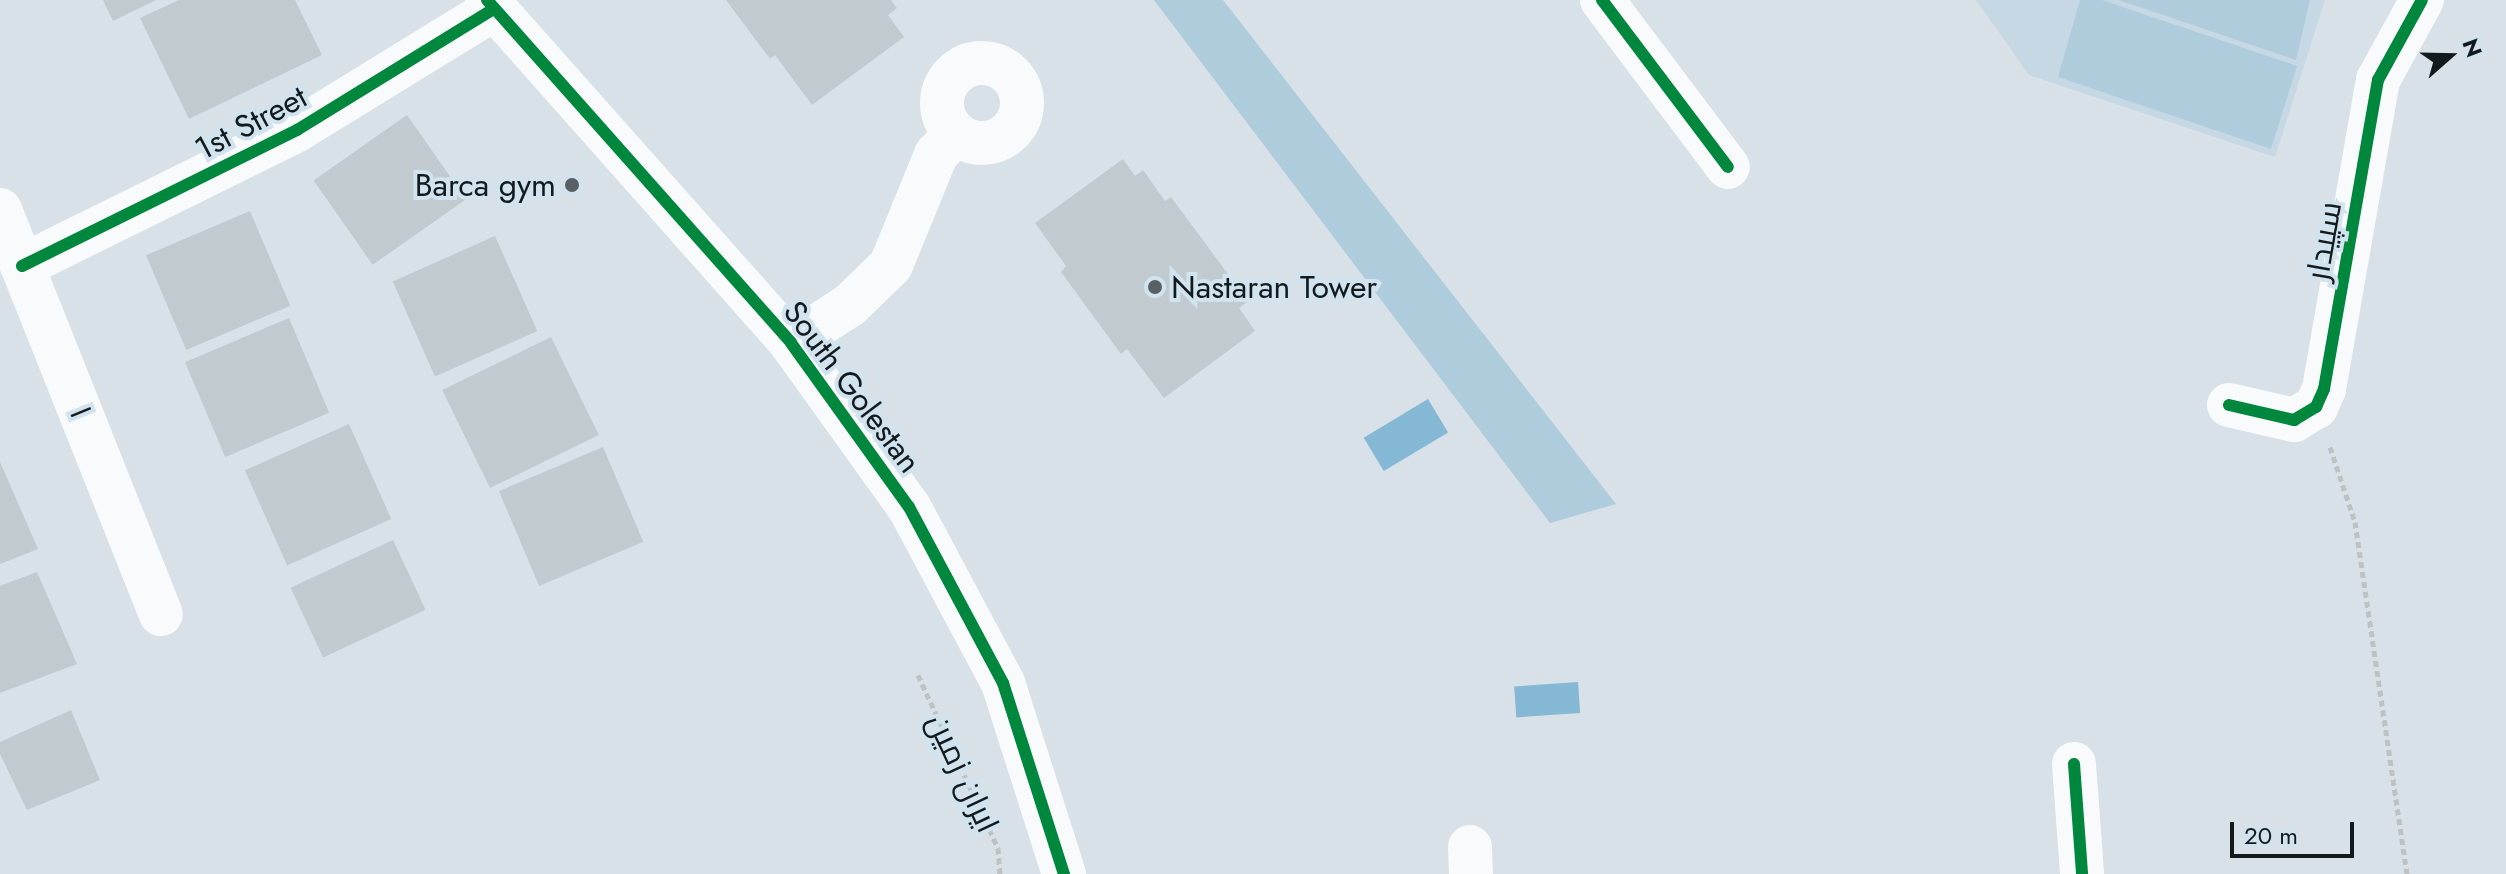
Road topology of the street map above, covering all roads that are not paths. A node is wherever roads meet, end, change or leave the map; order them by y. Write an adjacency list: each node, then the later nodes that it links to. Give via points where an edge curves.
1 (1602, 0): 5 (street)
2 (2422, 0): 9 (street, سپیدار, via 2378,80 2324,389 2316,407 2294,420)
3 (491, 5): 7 (street, 1st Street, via 297,130); 8 (street, South Golestan)
4 (955, 134): 8 (street, via 936,155 891,265 850,305)
5 (1728, 167)
6 (0, 210): 7 (street, ۱)
7 (22, 266): 10 (street, ۱)
8 (791, 343): 12 (street, South Golestan, via 909,507 959,593 1003,683)
9 (2229, 405)
10 (161, 614)
11 (2074, 764): 13 (street)
12 (1064, 874)
13 (2082, 874)

